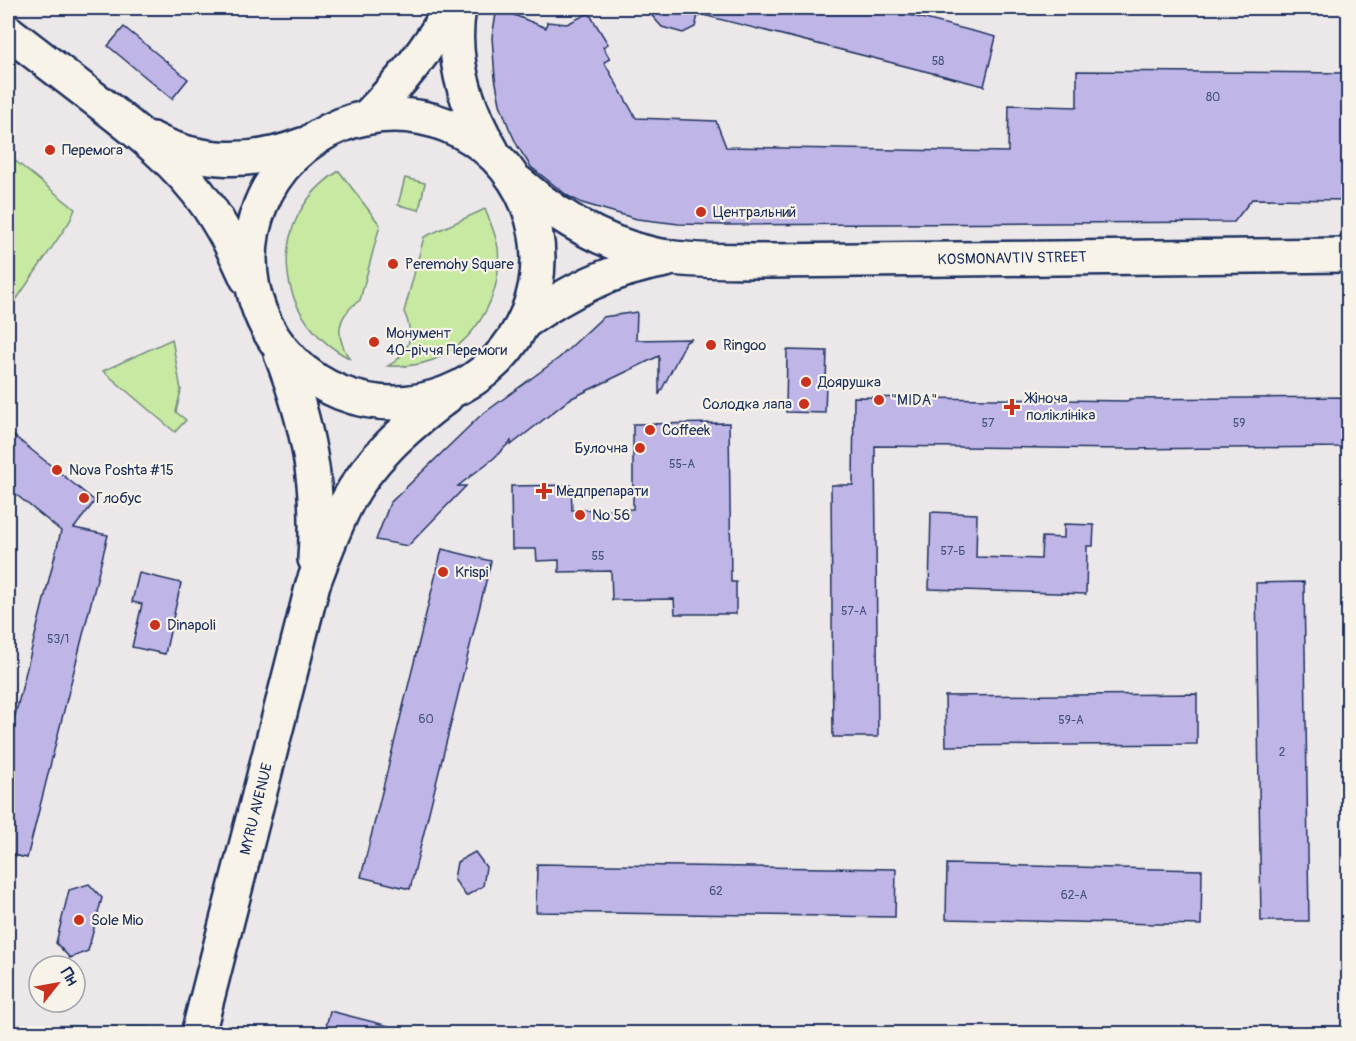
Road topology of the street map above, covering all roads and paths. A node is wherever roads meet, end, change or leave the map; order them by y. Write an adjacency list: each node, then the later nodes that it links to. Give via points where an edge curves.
1 (451, 8): 4 (main road, via 405,77)
2 (459, 8): 7 (main road, via 457,57 464,92 478,126)
3 (8, 32): 5 (main road)
4 (367, 117): 6 (main road, via 329,130); 7 (main road, KOSMONAVTIV STREET, via 402,115 437,121 469,136)
5 (137, 131): 6 (main road, via 183,152 233,159 283,153); 10 (main road, via 207,204)
6 (306, 144): 10 (main road, via 277,174 258,211 250,252)
7 (505, 168): 9 (main road, KOSMONAVTIV STREET, via 540,201 570,222 636,250); 11 (main road, via 521,192 534,224 538,257 534,291)
8 (1348, 255): 9 (main road, KOSMONAVTIV STREET, via 767,261)
9 (675, 258): 11 (main road, KOSMONAVTIV STREET, via 609,274 564,295)
10 (254, 294): 12 (main road)
11 (523, 323): 13 (main road, via 496,361)
12 (277, 343): 13 (main road, via 313,378 359,399 409,403); 14 (main road, MYRU AVENUE, via 310,445 316,498)
13 (457, 389): 14 (main road, MYRU AVENUE, via 395,439 368,469 347,502)
14 (313, 584): 15 (main road, MYRU AVENUE)
15 (198, 1034)

